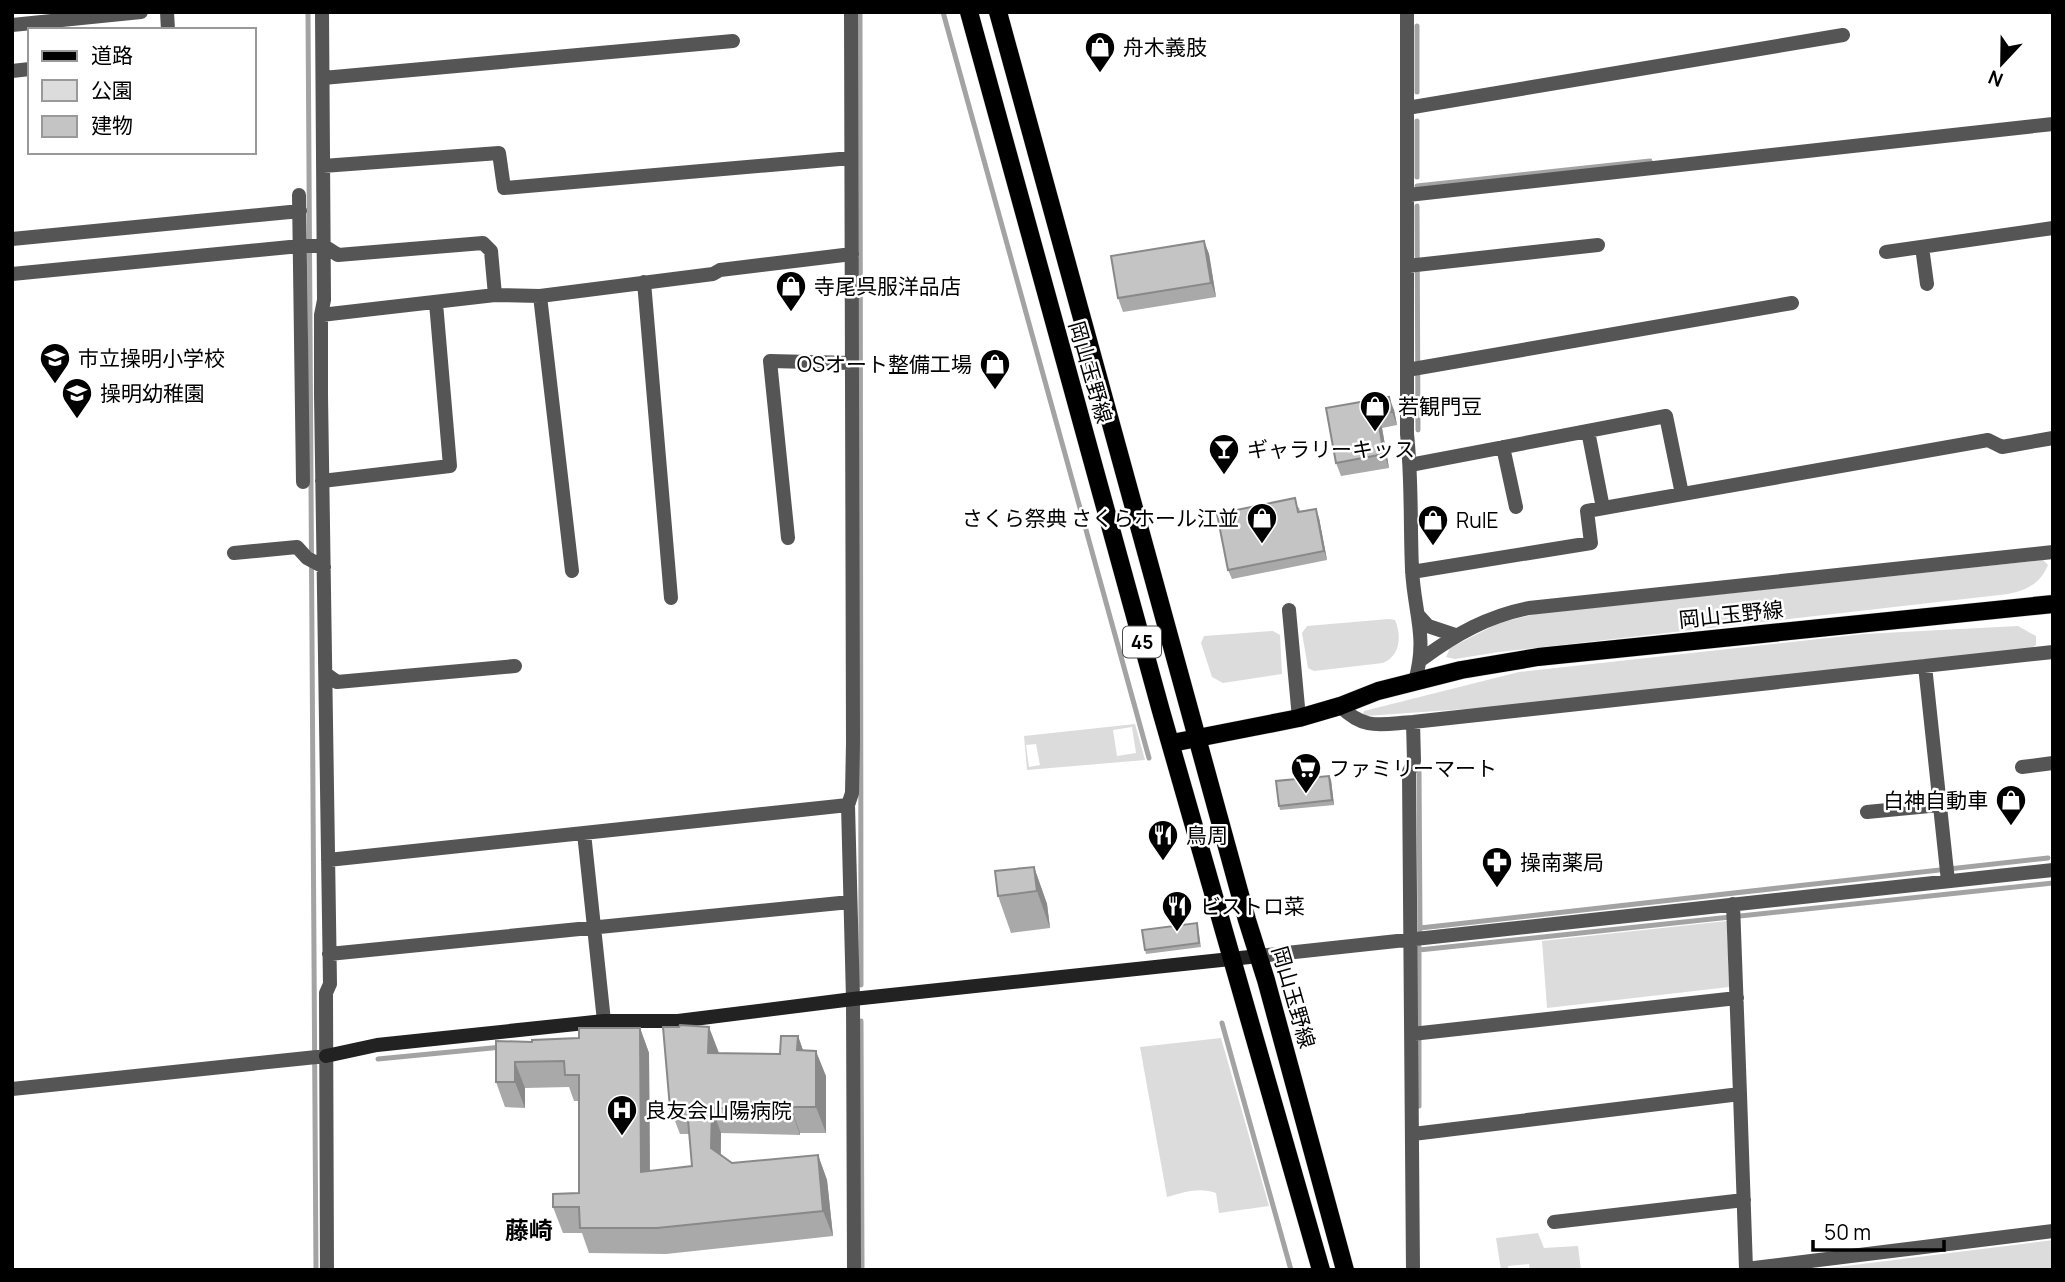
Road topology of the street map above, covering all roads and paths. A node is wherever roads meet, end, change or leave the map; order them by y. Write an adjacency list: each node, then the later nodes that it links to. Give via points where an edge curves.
1 (141, 12): 7 (street)
2 (322, 12): 10 (street)
3 (851, 12): 13 (street)
4 (969, 12): 65 (main road, 岡山玉野線 / 45)
5 (998, 12): 64 (main road, 岡山玉野線 / 45)
6 (1409, 12): 11 (street)
7 (12, 25)
8 (1843, 35): 11 (street)
9 (733, 41): 10 (street)
10 (323, 78): 14 (street)
11 (1407, 108): 15 (street)
12 (2053, 124): 15 (street)
13 (852, 158): 14 (street, via 504,188 499,153); 23 (street)
14 (323, 166): 16 (street)
15 (1408, 195): 24 (street)
16 (308, 206): 18 (street); 20 (street); 20 (street)
17 (2053, 228): 21 (street)
18 (12, 239)
19 (1598, 245): 24 (street)
20 (311, 246): 25 (street); 28 (street, via 338,255 483,243 491,251); 32 (street, via 324,300); 40 (street)
21 (1922, 247): 22 (street); 27 (street)
22 (1886, 252)
23 (852, 254): 26 (street); 33 (street)
24 (1415, 265): 34 (street)
25 (12, 274)
26 (644, 282): 29 (street); 50 (street)
27 (1927, 284)
28 (495, 295): 29 (street); 30 (street)
29 (540, 296): 48 (street)
30 (436, 303): 32 (street); 39 (street, via 450,466)
31 (1792, 303): 34 (street)
32 (321, 315): 39 (street)
33 (852, 363): 44 (street, via 770,361); 68 (street, via 853,743)
34 (1416, 368): 38 (street, via 1407,434)
35 (1588, 431): 37 (street); 41 (street, via 1666,416); 43 (street)
36 (2053, 438): 41 (street, via 2002,447 1988,440)
37 (1503, 447): 38 (street); 42 (street)
38 (1410, 465): 49 (street)
39 (322, 481): 47 (street)
40 (303, 482)
41 (1682, 494): 43 (street)
42 (1516, 508)
43 (1603, 508): 49 (street, via 1587,511 1591,543)
44 (788, 538)
45 (2053, 552): 54 (street, via 1530,608)
46 (234, 553): 47 (street, via 297,548)
47 (316, 563): 59 (street)
48 (572, 571)
49 (1412, 572): 53 (street)
50 (671, 598)
51 (2053, 604): 60 (main road, 岡山玉野線, via 1538,657)
52 (1289, 610): 62 (street)
53 (1419, 616): 54 (street, via 1428,626); 56 (street)
54 (1455, 635): 56 (street)
55 (2053, 652): 57 (street)
56 (1422, 659): 60 (street)
57 (1925, 666): 63 (street); 69 (street)
58 (515, 667): 59 (street, via 337,682)
59 (326, 674): 72 (street)
60 (1415, 681): 61 (main road, 岡山玉野線)
61 (1340, 706): 62 (main road, 岡山玉野線); 63 (street, via 1366,724)
62 (1299, 718): 64 (main road, 岡山玉野線)
63 (1413, 722): 78 (street, via 1414,761 1409,772)
64 (1198, 738): 65 (main road, 岡山玉野線); 80 (main road, 岡山玉野線 / 45)
65 (1172, 743): 81 (main road, 岡山玉野線 / 45)
66 (2053, 763): 67 (street)
67 (2022, 767)
68 (848, 805): 71 (street); 75 (street)
69 (1940, 805): 70 (street); 74 (street)
70 (1867, 812)
71 (584, 833): 72 (street); 77 (street)
72 (328, 860): 79 (street)
73 (2053, 870): 74 (street)
74 (1947, 873): 76 (street)
75 (850, 902): 77 (street); 83 (street)
76 (1733, 912): 78 (street); 82 (street)
77 (594, 928): 79 (street); 84 (street)
78 (1417, 939): 80 (street); 85 (street)
79 (329, 954): 86 (street, via 330,984)
80 (1259, 957): 81 (street); 96 (main road, 岡山玉野線 / 45)
81 (1232, 960): 83 (street); 95 (main road, 岡山玉野線 / 45)
82 (1737, 998): 85 (street); 88 (street)
83 (853, 999): 84 (street, via 678,1021); 94 (street)
84 (604, 1021): 86 (street, via 377,1045)
85 (1418, 1034): 89 (street)
86 (318, 1057): 87 (street); 93 (street)
87 (12, 1089)
88 (1740, 1094): 89 (street); 90 (street)
89 (1417, 1134): 97 (street)
90 (1744, 1200): 91 (street); 92 (street, via 1746,1269)
91 (1554, 1222)
92 (2053, 1231)
93 (327, 1270)
94 (855, 1270)
95 (1321, 1270)
96 (1345, 1270)
97 (1413, 1270)

